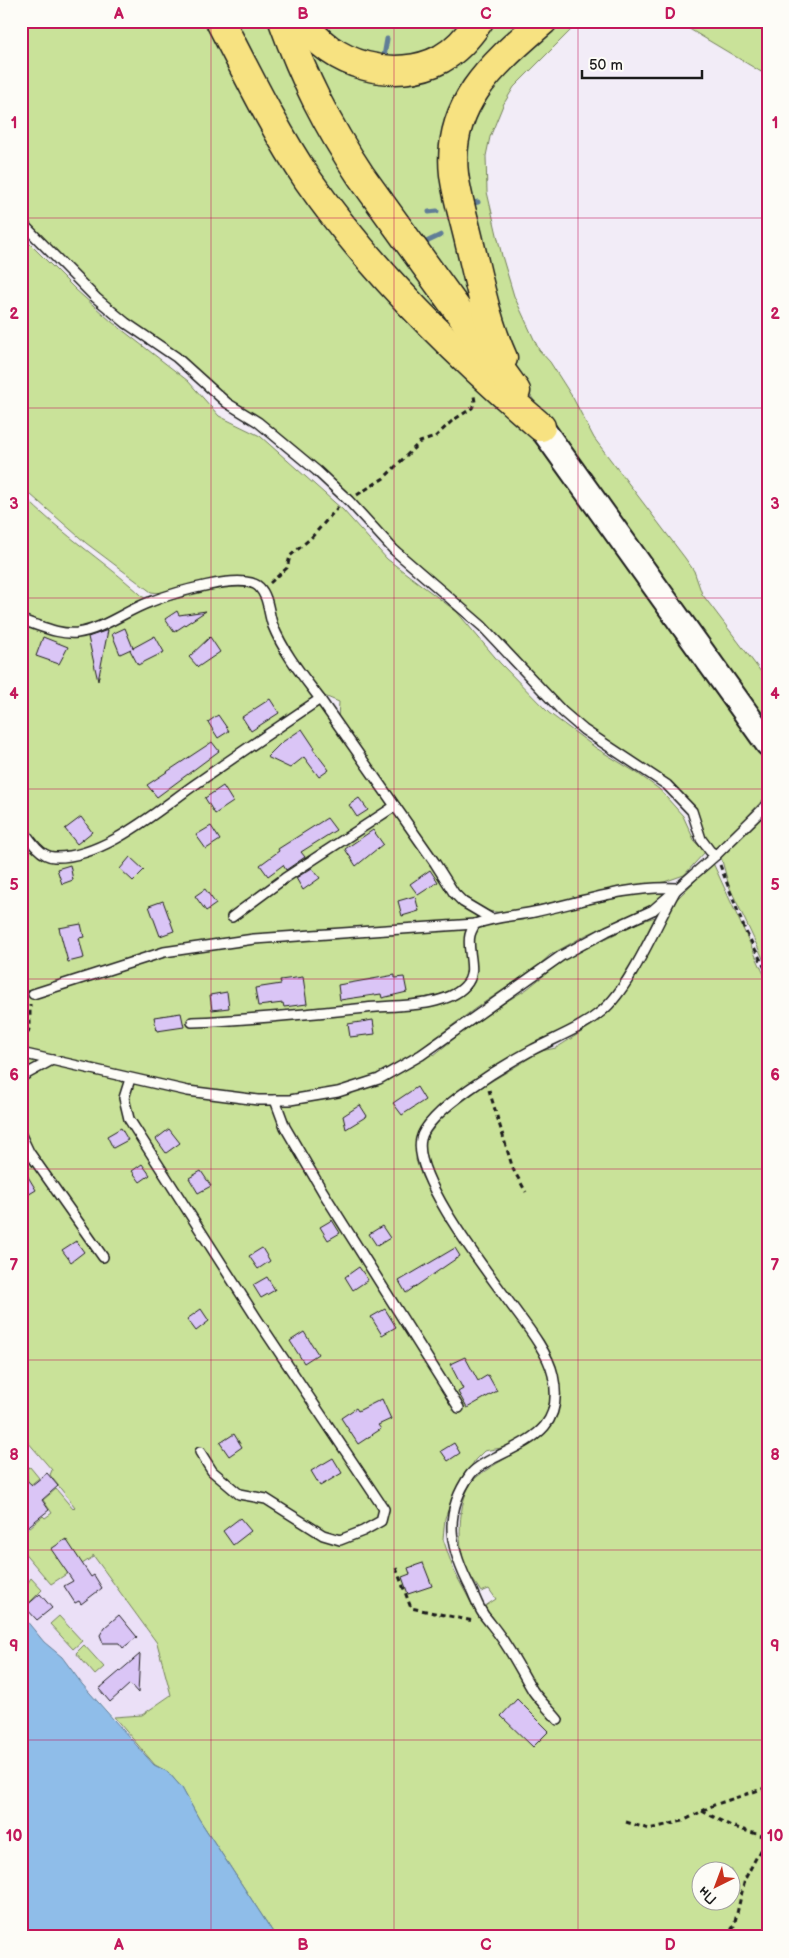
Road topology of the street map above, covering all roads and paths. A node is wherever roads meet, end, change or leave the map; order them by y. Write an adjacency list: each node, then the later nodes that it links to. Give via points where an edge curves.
1 (220, 21): 7 (highway, via 286,146 326,205 370,261)
2 (283, 21): 8 (highway, via 318,105 345,151)
3 (303, 21): 4 (highway, via 331,50 358,64 385,70 415,68 442,58 464,42)
4 (479, 21)
5 (543, 21): 8 (highway, via 491,68 474,89 460,117 454,154 454,174 462,214 497,344)
6 (21, 222): 9 (lane, via 96,298 176,357 226,403 258,422)
7 (486, 380): 8 (highway); 9 (path, via 474,395 472,408 435,437 420,442 384,478)
8 (541, 427): 13 (main road)
9 (349, 501): 10 (path, via 335,508 311,538 290,556 287,568 271,582); 17 (lane, via 394,550 482,626 563,712 683,798 692,812 701,839)
10 (259, 586): 11 (lane, via 249,580 230,580 150,602 92,629 75,633); 12 (lane, via 265,595 272,624 289,656)
11 (21, 620)
12 (320, 699): 15 (lane); 16 (lane, via 102,846 76,856 51,858)
13 (768, 744)
14 (768, 804): 17 (lane)
15 (395, 806): 19 (lane, via 293,872); 20 (lane, via 454,893)
16 (21, 827)
17 (716, 856): 18 (lane); 22 (path, via 745,930)
18 (677, 888): 20 (lane, via 656,886 535,912); 30 (lane, via 638,962 606,1008 579,1028 532,1050); 31 (lane, via 653,910 561,956 421,1056 378,1079 338,1092)
19 (232, 917)
20 (490, 918): 21 (lane)
21 (475, 924): 23 (lane, via 254,939 164,952); 24 (lane, via 470,935 472,970 467,985 442,998 409,1006 308,1016)
22 (768, 974)
23 (33, 994): 25 (path, via 30,1026)
24 (192, 1022)
25 (21, 1049)
26 (21, 1053): 27 (lane)
27 (52, 1060): 28 (lane); 29 (lane)
28 (21, 1077)
29 (130, 1079): 31 (lane, via 188,1091); 36 (lane, via 124,1098 129,1119 262,1327 384,1509 381,1521 340,1540 323,1535 266,1499 239,1494 212,1471)
30 (485, 1080): 33 (path, via 514,1169); 38 (lane, via 444,1108 430,1123 421,1138 420,1156 428,1180 447,1212 534,1335 553,1372 556,1405 546,1426 532,1438 471,1474 454,1509 452,1544 458,1564)
31 (275, 1100): 35 (lane, via 285,1127 318,1184)
32 (21, 1135): 34 (lane, via 29,1152)
33 (526, 1192)
34 (103, 1258)
35 (459, 1408)
36 (200, 1452)
37 (396, 1568): 38 (path, via 411,1608 473,1622)
38 (486, 1618): 39 (lane, via 494,1625 534,1693)
39 (558, 1720)
40 (768, 1787): 41 (path)
41 (702, 1811): 42 (path, via 683,1821 649,1829); 43 (path, via 731,1826)
42 (626, 1822)
43 (767, 1836): 44 (path, via 745,1879 734,1926)
44 (726, 1937)

